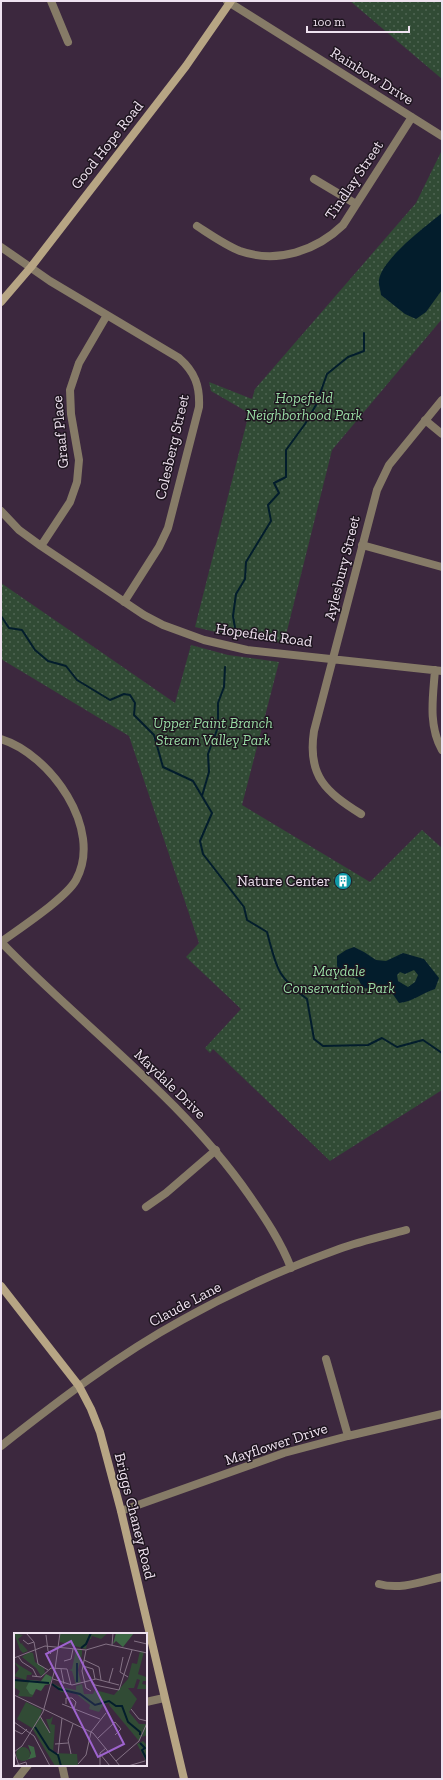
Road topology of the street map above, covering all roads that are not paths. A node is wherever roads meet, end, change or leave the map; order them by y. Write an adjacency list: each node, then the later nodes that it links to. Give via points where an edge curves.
1 (51, 1): 3 (street)
2 (229, 2): 4 (street, Rainbow Drive); 10 (main road, Good Hope Road, via 186,66)
3 (68, 42)
4 (412, 117): 5 (street, Rainbow Drive); 7 (street, Tindlay Street)
5 (442, 136)
6 (314, 179): 7 (street)
7 (356, 204): 8 (street, Tindlay Street, via 343,225 332,235 311,248 287,256 263,256 241,251)
8 (197, 226)
9 (1, 247): 10 (street, Colesberg Street)
10 (31, 267): 11 (main road, Good Hope Road); 12 (street, Colesberg Street)
11 (1, 302)
12 (108, 315): 18 (street, Graaf Place, via 80,363 70,390 71,414 79,460 77,482 70,502); 20 (street, Colesberg Street, via 179,358 190,368 200,392 199,407 168,528)
13 (442, 400): 14 (street, Aylesbury Street)
14 (425, 420): 15 (street); 17 (street, Aylesbury Street, via 382,477)
15 (442, 434)
16 (1, 511): 18 (street, Hopefield Road, via 19,530)
17 (362, 545): 19 (street); 21 (street, Aylesbury Street)
18 (40, 546): 20 (street, Hopefield Road)
19 (442, 567)
20 (124, 602): 21 (street, Hopefield Road, via 163,625 204,640 247,650)
21 (333, 659): 22 (street, Hopefield Road); 25 (street, Aylesbury Street, via 314,731 313,756 319,776 328,790)
22 (439, 670): 24 (street, via 432,711 434,728)
23 (1, 739): 26 (street, via 15,743 38,760 58,783 72,804 83,830 85,854 75,882 66,893)
24 (442, 750)
25 (361, 814)
26 (1, 942): 27 (street, Maydale Drive, via 180,1111)
27 (216, 1150): 28 (street); 30 (street, Maydale Drive, via 257,1207 285,1253)
28 (146, 1207)
29 (406, 1230): 30 (street, Claude Lane, via 339,1249)
30 (291, 1268): 33 (street, Claude Lane, via 181,1320)
31 (1, 1286): 33 (main road, Briggs Chaney Road)
32 (326, 1359): 35 (street)
33 (78, 1386): 36 (street, Claude Lane); 37 (main road, Briggs Chaney Road, via 100,1432)
34 (442, 1414): 35 (street, Mayflower Drive)
35 (348, 1436): 37 (street, Mayflower Drive, via 284,1453)
36 (1, 1446)
37 (121, 1510): 40 (main road, Briggs Chaney Road)
38 (442, 1577): 39 (street, via 397,1587)
39 (379, 1584)
40 (164, 1698): 41 (street); 46 (main road, Briggs Chaney Road)
41 (147, 1702)
42 (27, 1766): 44 (street)
43 (62, 1766): 45 (street)
44 (17, 1779)
45 (65, 1779)
46 (184, 1779)

